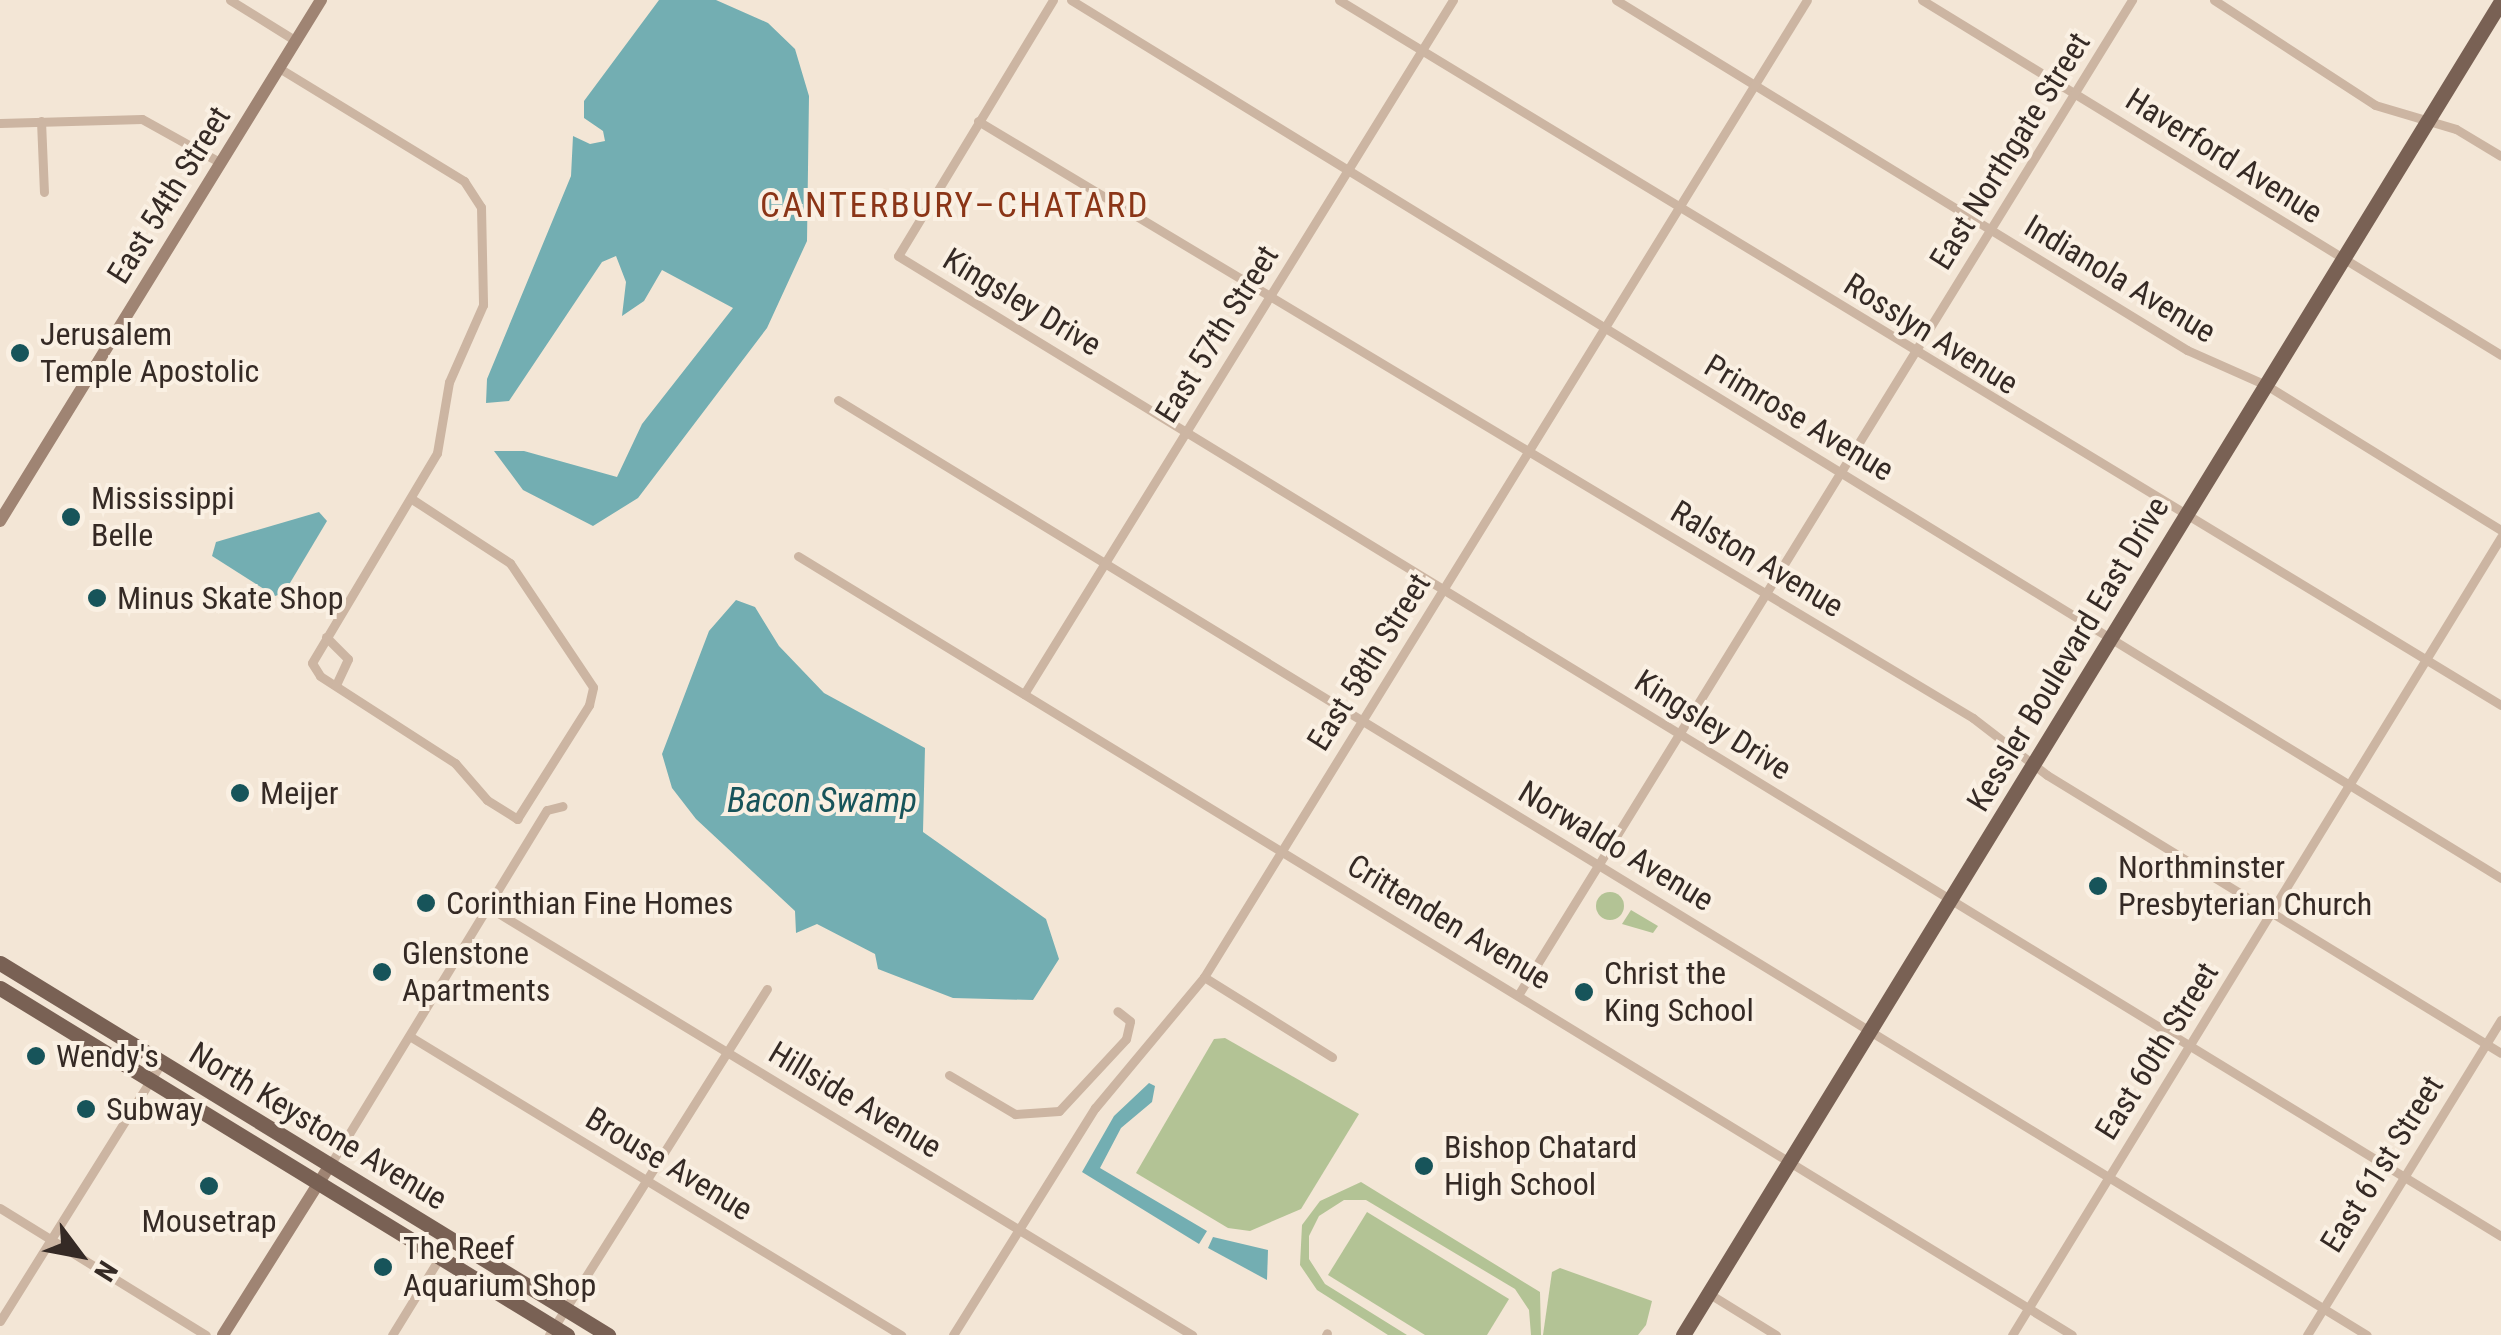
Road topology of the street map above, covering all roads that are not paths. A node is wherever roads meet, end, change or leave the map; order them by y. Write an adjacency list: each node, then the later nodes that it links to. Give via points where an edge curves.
1 (230, 0): 14 (street)
2 (321, 0): 14 (street, East 54th Street)
3 (1054, 0): 19 (street)
4 (1071, 0): 25 (street, Primrose Avenue)
5 (1339, 0): 15 (street, Rosslyn Avenue)
6 (1453, 0): 15 (street, East 57th Street)
7 (1616, 0): 17 (street, Indianola Avenue)
8 (1807, 0): 17 (street, East 58th Street)
9 (1922, 0): 18 (street, Haverford Avenue)
10 (2132, 0): 18 (street, East Northgate Street)
11 (2214, 0): 13 (street)
12 (2501, 1): 21 (main road, Kessler Boulevard East Drive)
13 (2228, 4): 21 (street, via 2375,105)
14 (296, 41): 16 (street, East 54th Street)
15 (1422, 51): 25 (street, East 57th Street); 27 (street, Rosslyn Avenue)
16 (280, 68): 24 (street, East 54th Street); 40 (street, via 434,161 478,199 484,305 449,382 437,453)
17 (1755, 85): 27 (street, East 58th Street); 28 (street, Indianola Avenue)
18 (2075, 94): 28 (street, East Northgate Street); 29 (street, Haverford Avenue)
19 (978, 120): 30 (street, Ralston Avenue); 36 (street, Kingsley Drive, via 898,256)
20 (41, 121): 22 (street); 24 (street, via 142,119); 26 (street)
21 (2427, 122): 23 (street, via 2456,129); 29 (main road, Kessler Boulevard East Drive)
22 (0, 123)
23 (2501, 156)
24 (221, 163): 39 (street, East 54th Street)
25 (1347, 171): 30 (street, East 57th Street); 31 (street, Primrose Avenue)
26 (44, 192)
27 (1680, 208): 31 (street, East 58th Street); 32 (street, Rosslyn Avenue)
28 (1990, 230): 32 (street, East Northgate Street); 34 (street, Indianola Avenue, via 2187,350)
29 (2344, 258): 33 (street, Haverford Avenue); 34 (main road, Kessler Boulevard East Drive)
30 (1268, 298): 36 (street, East 57th Street); 37 (street, Ralston Avenue)
31 (1608, 330): 37 (street, East 58th Street); 38 (street, Primrose Avenue)
32 (1914, 354): 38 (street, East Northgate Street); 41 (street, Rosslyn Avenue)
33 (2501, 355)
34 (2266, 385): 41 (main road, Kessler Boulevard East Drive); 43 (street, Indianola Avenue)
35 (838, 400): 45 (street, Norwaldo Avenue)
36 (1186, 431): 45 (street, East 57th Street); 46 (street, Kingsley Drive)
37 (1532, 454): 46 (street, East 58th Street); 47 (street, Ralston Avenue)
38 (1840, 472): 47 (street, East Northgate Street); 49 (street, Primrose Avenue)
39 (6, 499): 42 (street, East 54th Street)
40 (412, 499): 48 (street); 51 (street, via 510,564 593,688 589,705 517,819 487,800 455,763)
41 (2187, 512): 49 (main road, Kessler Boulevard East Drive); 50 (street, Rosslyn Avenue)
42 (0, 521)
43 (2501, 533): 50 (street, East 60th Street)
44 (798, 556): 52 (street, Crittenden Avenue)
45 (1105, 563): 52 (street, East 57th Street); 54 (street, Norwaldo Avenue)
46 (1442, 588): 54 (street, East 58th Street); 55 (street, Kingsley Drive)
47 (1766, 593): 55 (street, East Northgate Street); 56 (street, Ralston Avenue, via 1973,718)
48 (326, 637): 51 (street, via 348,659); 51 (street, via 312,662)
49 (2110, 638): 56 (main road, Kessler Boulevard East Drive); 57 (street, Primrose Avenue)
50 (2426, 659): 53 (street, Rosslyn Avenue); 57 (street, East 60th Street)
51 (336, 685)
52 (1024, 694): 59 (street, Crittenden Avenue)
53 (2501, 705)
54 (1364, 720): 59 (street, East 58th Street); 60 (street, Norwaldo Avenue)
55 (1680, 734): 60 (street, East Northgate Street); 62 (street, Kingsley Drive)
56 (2033, 765): 62 (main road, Kessler Boulevard East Drive); 64 (street, Ralston Avenue)
57 (2350, 785): 61 (street, Primrose Avenue); 64 (street, East 60th Street)
58 (563, 806): 63 (street, via 547,810)
59 (1280, 851): 66 (street, East 58th Street); 69 (street, Crittenden Avenue)
60 (1600, 865): 69 (street, East Northgate Street); 72 (street, Norwaldo Avenue)
61 (2501, 878)
62 (1950, 900): 72 (main road, Kessler Boulevard East Drive); 75 (street, Kingsley Drive)
63 (490, 908): 73 (street); 76 (street, Hillside Avenue)
64 (2272, 912): 74 (street, Ralston Avenue); 75 (street, East 60th Street)
65 (0, 963): 79 (main road, North Keystone Avenue)
66 (1204, 977): 78 (street); 83 (street, East 58th Street)
67 (0, 988): 81 (main road, North Keystone Avenue)
68 (767, 988): 76 (street)
69 (1520, 992): 84 (street, Crittenden Avenue)
70 (1117, 1011): 82 (street, via 1130,1020 1128,1034)
71 (2501, 1020): 74 (street, East 61st Street)
72 (1870, 1030): 84 (main road, Kessler Boulevard East Drive); 87 (street, Norwaldo Avenue)
73 (411, 1037): 85 (street); 88 (street, Brouse Avenue)
74 (2486, 1044): 77 (street, Ralston Avenue); 86 (street, East 61st Street)
75 (2190, 1046): 86 (street, Kingsley Drive); 87 (street, East 60th Street)
76 (726, 1050): 88 (street); 91 (street, Hillside Avenue)
77 (2501, 1053)
78 (1332, 1057)
79 (162, 1062): 81 (street); 85 (main road, North Keystone Avenue)
80 (949, 1075): 82 (street, via 1025,1116 1058,1112)
81 (150, 1080): 89 (main road, North Keystone Avenue); 93 (street)
82 (1078, 1095): 83 (street)
83 (1095, 1108): 91 (street, East 58th Street)
84 (1791, 1160): 96 (main road, Kessler Boulevard East Drive); 97 (street, Crittenden Avenue)
85 (330, 1165): 89 (street); 94 (main road, North Keystone Avenue)
86 (2404, 1176): 92 (street, Kingsley Drive); 98 (street, East 61st Street)
87 (2109, 1177): 97 (street, East 60th Street); 98 (street, Norwaldo Avenue)
88 (646, 1179): 99 (street); 106 (street, Brouse Avenue)
89 (317, 1182): 95 (main road, North Keystone Avenue); 103 (street)
90 (0, 1208): 93 (street)
91 (1018, 1229): 107 (street, East 58th Street); 108 (street, Hillside Avenue)
92 (2501, 1236)
93 (51, 1239): 100 (street); 102 (street)
94 (450, 1239): 95 (street); 99 (main road, North Keystone Avenue)
95 (440, 1258): 101 (main road, North Keystone Avenue); 104 (street)
96 (1708, 1293): 109 (main road, Kessler Boulevard East Drive); 110 (street)
97 (2028, 1308): 111 (street, East 60th Street); 112 (street, Crittenden Avenue)
98 (2323, 1308): 113 (street, East 61st Street); 114 (street, Norwaldo Avenue)
99 (566, 1309): 101 (street); 105 (main road, North Keystone Avenue)
100 (0, 1321)
101 (557, 1332)
102 (206, 1335)
103 (223, 1335)
104 (392, 1335)
105 (608, 1335)
106 (901, 1335)
107 (953, 1335)
108 (1192, 1335)
109 (1683, 1335)
110 (1776, 1335)
111 (2012, 1335)
112 (2072, 1335)
113 (2307, 1335)
114 (2367, 1335)

